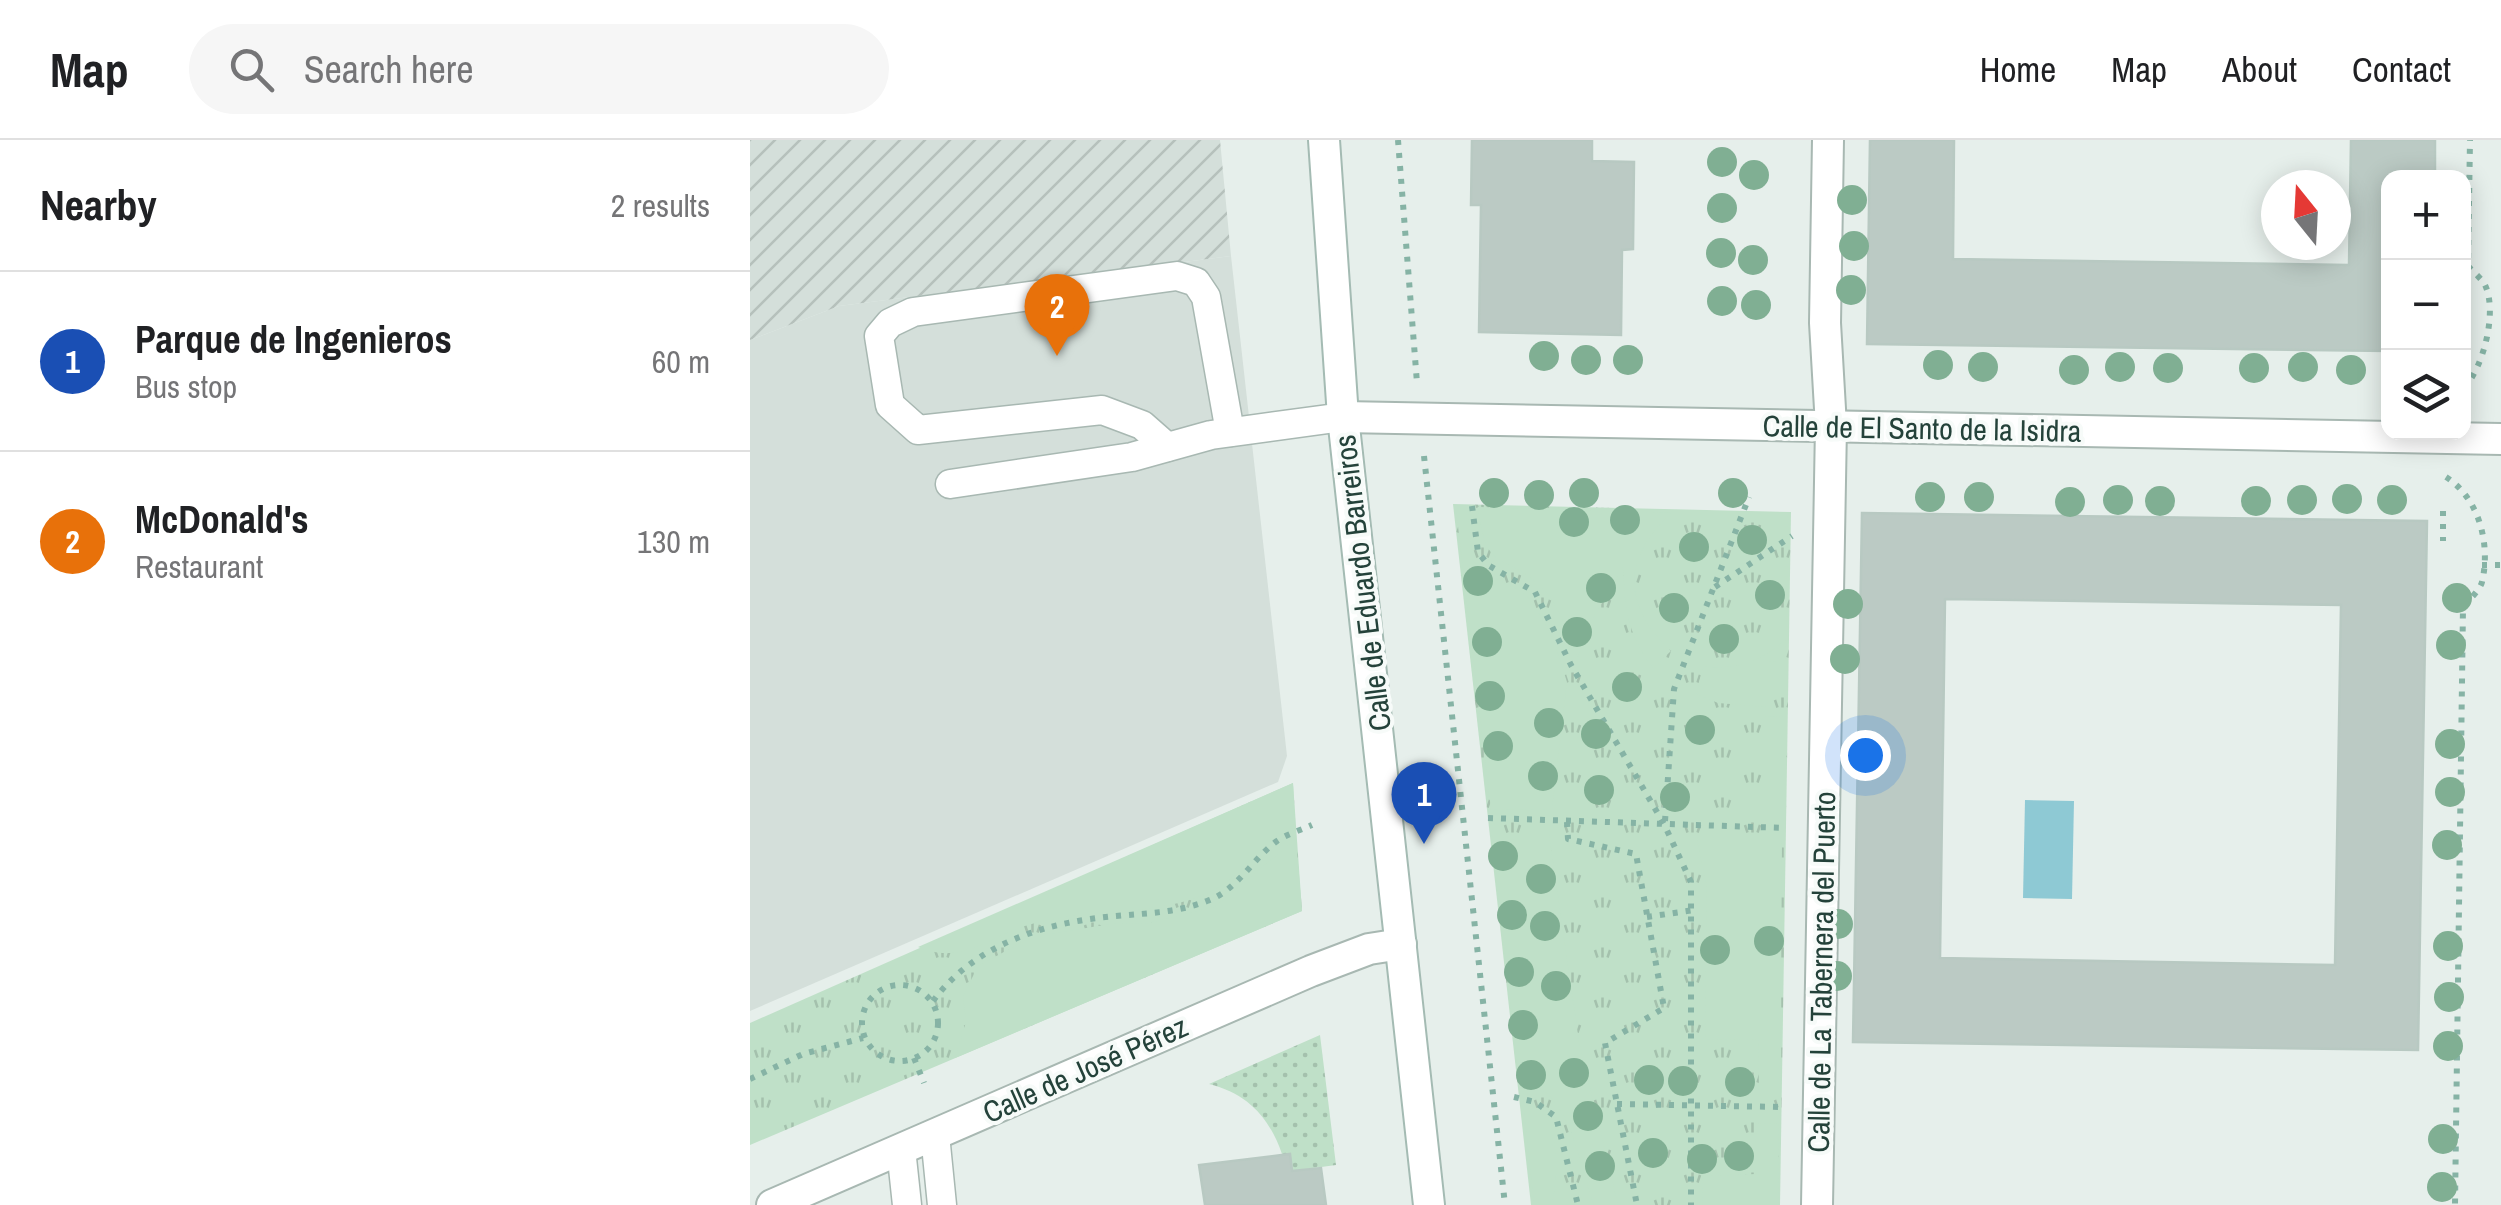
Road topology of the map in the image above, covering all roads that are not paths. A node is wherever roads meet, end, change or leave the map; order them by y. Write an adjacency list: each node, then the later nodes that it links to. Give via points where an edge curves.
1 (1324, 140): 3 (street, Calle de Eduardo Barreiros)
2 (1828, 140): 4 (street, Calle de La Tabernera del Puerto, via 1824,323)
3 (1343, 417): 4 (street, Calle de El Santo de la Isidra); 5 (lane); 9 (street, Calle de Eduardo Barreiros)
4 (1831, 426): 6 (street, Calle de El Santo de la Isidra); 16 (street, Calle de La Tabernera del Puerto)
5 (1230, 432): 7 (lane); 7 (lane, via 1206,297 1196,282 1177,276 913,312 879,336 890,405 918,430 1102,410 1142,425)
6 (2501, 439)
7 (1167, 448): 8 (lane)
8 (950, 484)
9 (1401, 944): 10 (street, Calle de José Pérez, via 1311,970); 15 (street, Calle de Eduardo Barreiros)
10 (935, 1135): 11 (street, Calle de José Pérez); 14 (lane)
11 (901, 1149): 12 (street, Calle de José Pérez); 13 (lane)
12 (772, 1205)
13 (907, 1205)
14 (942, 1205)
15 (1429, 1205)
16 (1818, 1205)

